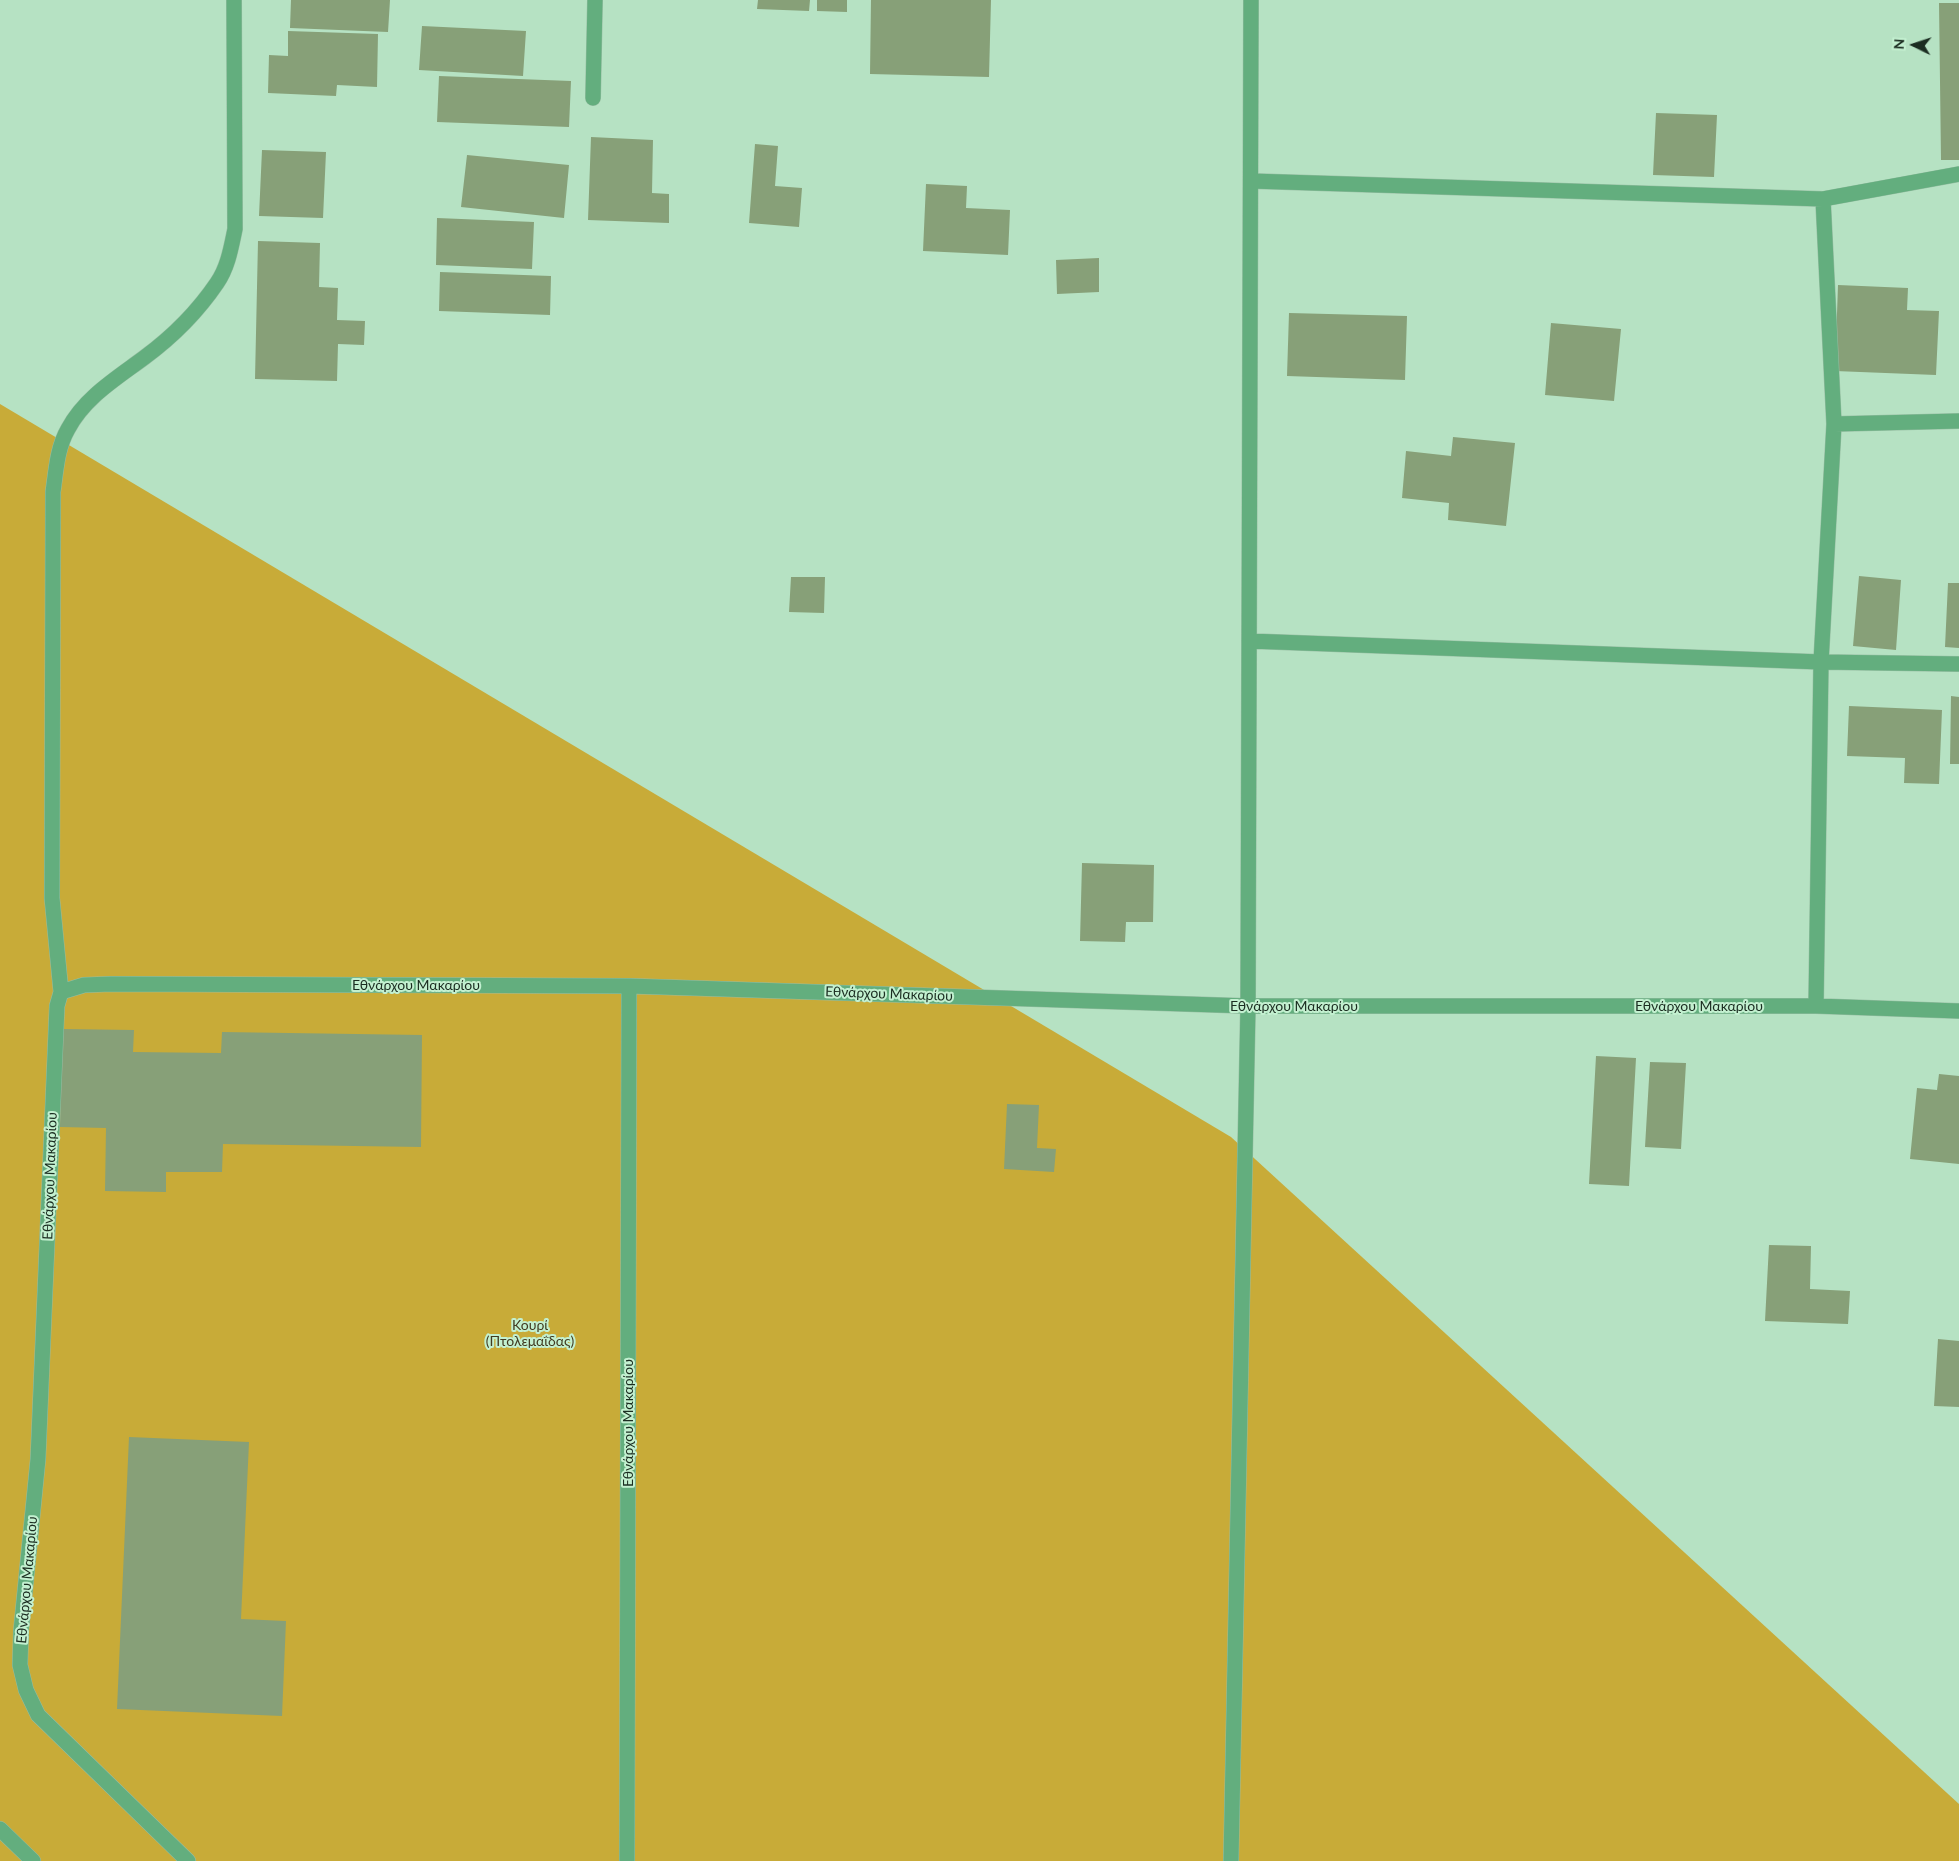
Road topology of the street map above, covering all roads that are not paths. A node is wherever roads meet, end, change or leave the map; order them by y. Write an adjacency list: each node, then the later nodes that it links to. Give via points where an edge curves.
1 (234, 0): 14 (street, via 235,229 229,258 217,283 176,332 114,378 88,403 68,429 58,454 53,492 52,898)
2 (595, 0): 4 (street)
3 (1251, 0): 6 (street)
4 (593, 98)
5 (1959, 174): 7 (street)
6 (1251, 181): 7 (street); 10 (street)
7 (1823, 199): 9 (street)
8 (1959, 421): 9 (street)
9 (1834, 424): 11 (street)
10 (1249, 641): 11 (street); 15 (street)
11 (1821, 662): 12 (street); 16 (street)
12 (1959, 664)
13 (629, 986): 14 (street, Εθνάρχου Μακαρίου, via 111,984 84,985); 15 (street, Εθνάρχου Μακαρίου); 21 (street, Εθνάρχου Μακαρίου)
14 (61, 992): 20 (street, Εθνάρχου Μακαρίου, via 57,1006 38,1459 20,1664 26,1690 38,1715)
15 (1248, 1006): 16 (street, Εθνάρχου Μακαρίου); 22 (street)
16 (1816, 1006): 17 (street, Εθνάρχου Μακαρίου)
17 (1959, 1012)
18 (0, 1829): 19 (street)
19 (33, 1861)
20 (188, 1861)
21 (627, 1861)
22 (1231, 1861)

